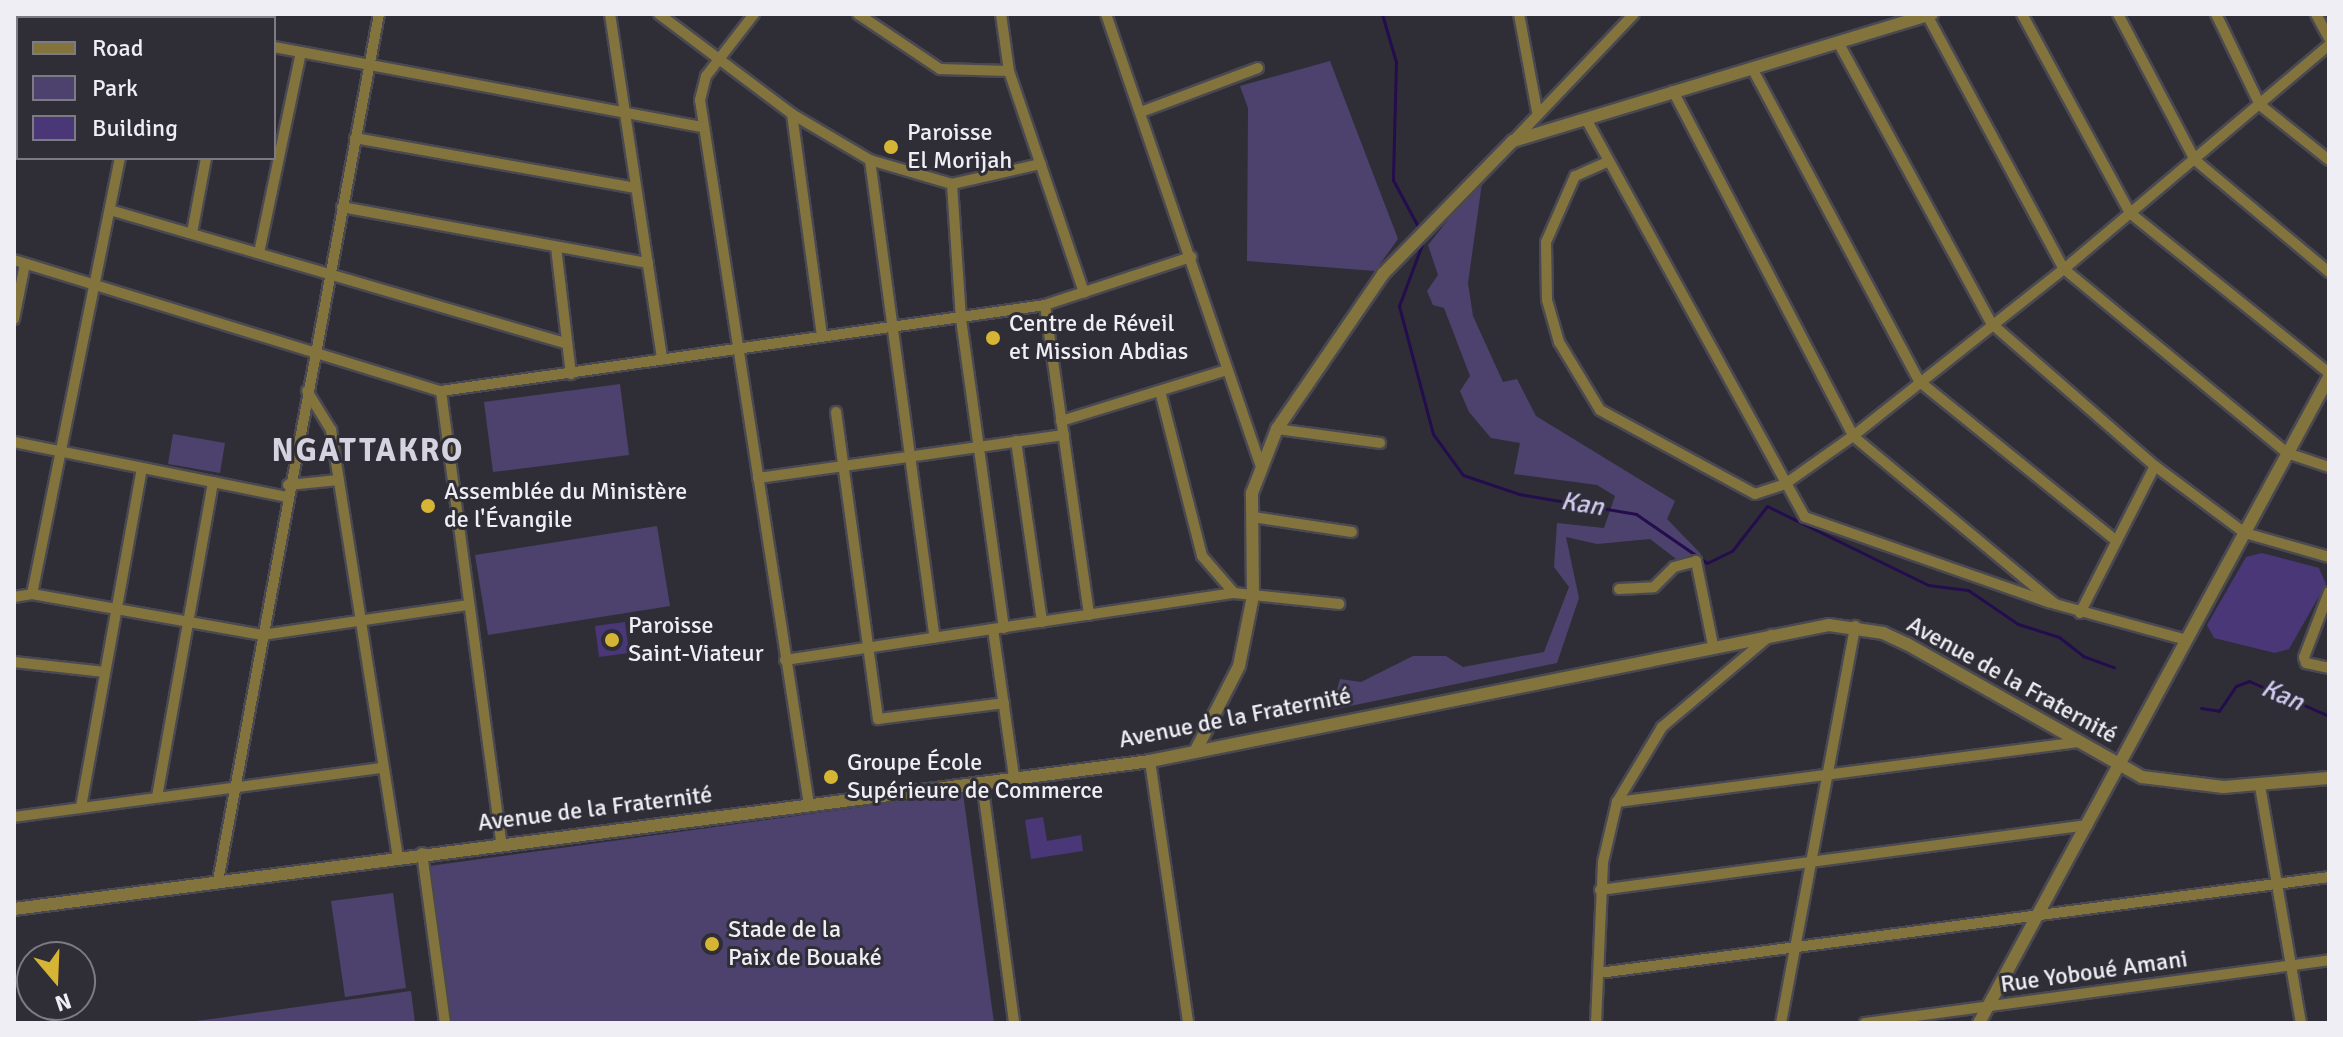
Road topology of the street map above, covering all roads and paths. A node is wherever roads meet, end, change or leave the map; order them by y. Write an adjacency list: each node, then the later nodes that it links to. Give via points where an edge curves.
1 (379, 14): 21 (street)
2 (609, 14): 27 (street)
3 (659, 14): 20 (street)
4 (754, 14): 20 (street)
5 (858, 14): 24 (street, via 940,69)
6 (1001, 14): 24 (street)
7 (1106, 14): 29 (street)
8 (1519, 14): 28 (street)
9 (1634, 14): 28 (street)
10 (2022, 14): 46 (street)
11 (2118, 14): 38 (street)
12 (2216, 14): 26 (street)
13 (2316, 14): 15 (street)
14 (1930, 15): 16 (street); 53 (street)
15 (2329, 38)
16 (1838, 42): 23 (street); 61 (street)
17 (2329, 45): 26 (street)
18 (276, 47): 19 (street)
19 (301, 52): 21 (street); 49 (street)
20 (717, 60): 30 (street); 32 (street, via 701,87)
21 (369, 65): 27 (street); 33 (street)
22 (1258, 68): 29 (street)
23 (1752, 68): 25 (street); 71 (street)
24 (1009, 71): 41 (street)
25 (1673, 91): 31 (street); 79 (street)
26 (2260, 105): 38 (street); 39 (street)
27 (623, 108): 32 (street); 43 (street)
28 (1537, 111): 34 (street)
29 (1141, 112): 50 (street)
30 (792, 114): 37 (street); 63 (street)
31 (1586, 119): 34 (street); 40 (street)
32 (702, 127): 65 (street)
33 (355, 138): 43 (street); 44 (street)
34 (1513, 141): 77 (street, via 1383,274)
35 (120, 160): 45 (street)
36 (206, 160): 47 (street)
37 (870, 160): 42 (street); 62 (street)
38 (2195, 160): 46 (street); 54 (street)
39 (2329, 160)
40 (1607, 162): 95 (street); 95 (street, via 1575,176 1546,242 1547,300 1572,369 1600,410 1697,466 1748,493)
41 (1041, 164): 42 (street); 57 (street)
42 (952, 184): 60 (street)
43 (636, 188): 52 (street)
44 (342, 207): 48 (street); 55 (street)
45 (110, 210): 47 (street); 56 (street)
46 (2130, 213): 53 (street); 70 (street)
47 (192, 233): 49 (street)
48 (556, 247): 52 (street); 64 (street)
49 (259, 253): 55 (street)
50 (1191, 257): 57 (street); 68 (street)
51 (20, 262): 56 (street); 59 (street)
52 (648, 263): 67 (street)
53 (2064, 269): 61 (street); 85 (street)
54 (2329, 272)
55 (330, 275): 64 (street); 66 (street)
56 (98, 287): 66 (street); 84 (street)
57 (1084, 293): 58 (street)
58 (1045, 305): 60 (street); 76 (street)
59 (14, 319)
60 (961, 319): 62 (street); 83 (street)
61 (1992, 324): 71 (street); 89 (street)
62 (891, 327): 63 (street); 86 (street)
63 (822, 337): 65 (street)
64 (567, 344): 69 (street)
65 (736, 349): 67 (street); 92 (street)
66 (316, 354): 72 (street); 73 (street)
67 (662, 359): 69 (street)
68 (1227, 370): 74 (street); 87 (street)
69 (571, 374): 73 (street)
70 (2329, 375): 85 (street)
71 (1920, 382): 79 (street); 101 (street)
72 (307, 391): 93 (street, via 326,412); 96 (street)
73 (441, 391): 111 (street)
74 (1160, 391): 76 (street); 105 (street, via 1202,556)
75 (836, 412): 88 (street)
76 (1061, 421): 78 (street)
77 (1277, 429): 82 (street); 87 (street)
78 (1064, 435): 80 (street); 114 (street)
79 (1853, 436): 95 (street); 110 (street)
80 (1016, 441): 83 (street); 117 (street)
81 (14, 442): 84 (street)
82 (1380, 443)
83 (978, 447): 86 (street); 119 (street)
84 (60, 452): 91 (street); 106 (street)
85 (2287, 453): 90 (street); 100 (street)
86 (909, 457): 88 (street); 122 (street)
87 (1260, 464): 98 (street)
88 (844, 465): 92 (street); 125 (street)
89 (2155, 466): 100 (street); 101 (street)
90 (2329, 467)
91 (142, 468): 94 (street); 112 (street)
92 (758, 478): 126 (street)
93 (339, 480): 96 (street); 116 (street)
94 (213, 482): 97 (street); 115 (street)
95 (1785, 484): 110 (street, via 1813,521)
96 (288, 485): 97 (street)
97 (286, 497): 121 (street)
98 (1253, 517): 99 (street); 107 (street)
99 (1352, 532)
100 (2245, 533): 102 (street); 123 (street)
101 (2115, 540): 113 (street)
102 (2329, 557)
103 (1619, 589): 124 (street, via 1654,587 1674,567 1696,561)
104 (2329, 592): 128 (street, via 2304,657)
105 (1234, 593): 107 (street); 114 (street)
106 (32, 594): 108 (street); 112 (street)
107 (1253, 596): 109 (street); 132 (street, via 1228,697)
108 (14, 597)
109 (1339, 604)
110 (2055, 604): 113 (street)
111 (467, 605): 116 (street); 148 (street)
112 (117, 610): 115 (street); 129 (street)
113 (2080, 613): 123 (street)
114 (1089, 615): 117 (street)
115 (187, 622): 121 (street); 142 (street)
116 (362, 622): 121 (street); 135 (street)
117 (1042, 622): 119 (street)
118 (1855, 626): 120 (street, Avenue de la Fraternité); 131 (street, Avenue de la Fraternité, via 1907,644); 137 (street)
119 (999, 628): 122 (street); 130 (street)
120 (1773, 633): 124 (street, Avenue de la Fraternité); 143 (street, via 1662,727 1640,754)
121 (262, 635): 141 (street)
122 (935, 638): 125 (street)
123 (2187, 640): 134 (street)
124 (1713, 645): 132 (street, Avenue de la Fraternité)
125 (869, 647): 126 (street); 130 (street, via 878,719)
126 (785, 660): 144 (street)
127 (14, 662): 129 (street)
128 (2329, 668)
129 (104, 672): 145 (street)
130 (1004, 703): 136 (street)
131 (2078, 742): 134 (street, Avenue de la Fraternité); 137 (street)
132 (1195, 752): 133 (street, Avenue de la Fraternité)
133 (1150, 761): 136 (street, Avenue de la Fraternité); 165 (street)
134 (2119, 765): 140 (street, Avenue de la Fraternité, via 2190,787); 147 (street)
135 (381, 768): 141 (street); 150 (street)
136 (1014, 777): 139 (street, Avenue de la Fraternité)
137 (1827, 777): 143 (street); 151 (street)
138 (2329, 778): 140 (street, Avenue de la Fraternité)
139 (982, 782): 144 (street, Avenue de la Fraternité); 164 (street)
140 (2260, 786): 154 (street)
141 (233, 788): 142 (street); 153 (street)
142 (157, 797): 145 (street)
143 (1617, 802): 155 (street)
144 (809, 805): 148 (street, Avenue de la Fraternité)
145 (81, 807): 146 (street)
146 (14, 817)
147 (2088, 825): 151 (street); 157 (street)
148 (501, 843): 149 (street, Avenue de la Fraternité)
149 (422, 853): 150 (street, Avenue de la Fraternité); 163 (street)
150 (398, 856): 153 (street, Avenue de la Fraternité)
151 (1811, 861): 155 (street); 158 (street)
152 (2329, 877): 154 (street)
153 (218, 881): 156 (street, Avenue de la Fraternité)
154 (2280, 884): 157 (street); 160 (street)
155 (1600, 890): 161 (street)
156 (14, 909)
157 (2038, 917): 158 (street); 162 (street)
158 (1794, 947): 161 (street); 167 (street)
159 (2329, 960): 160 (street, Rue Yoboué Amani)
160 (2292, 966): 162 (street, Rue Yoboué Amani); 170 (street)
161 (1599, 973): 166 (street)
162 (1987, 1006): 168 (street, Rue Yoboué Amani); 169 (street)
163 (445, 1023)
164 (1014, 1023)
165 (1188, 1023)
166 (1596, 1023)
167 (1781, 1023)
168 (1865, 1023)
169 (1979, 1023)
170 (2301, 1023)

